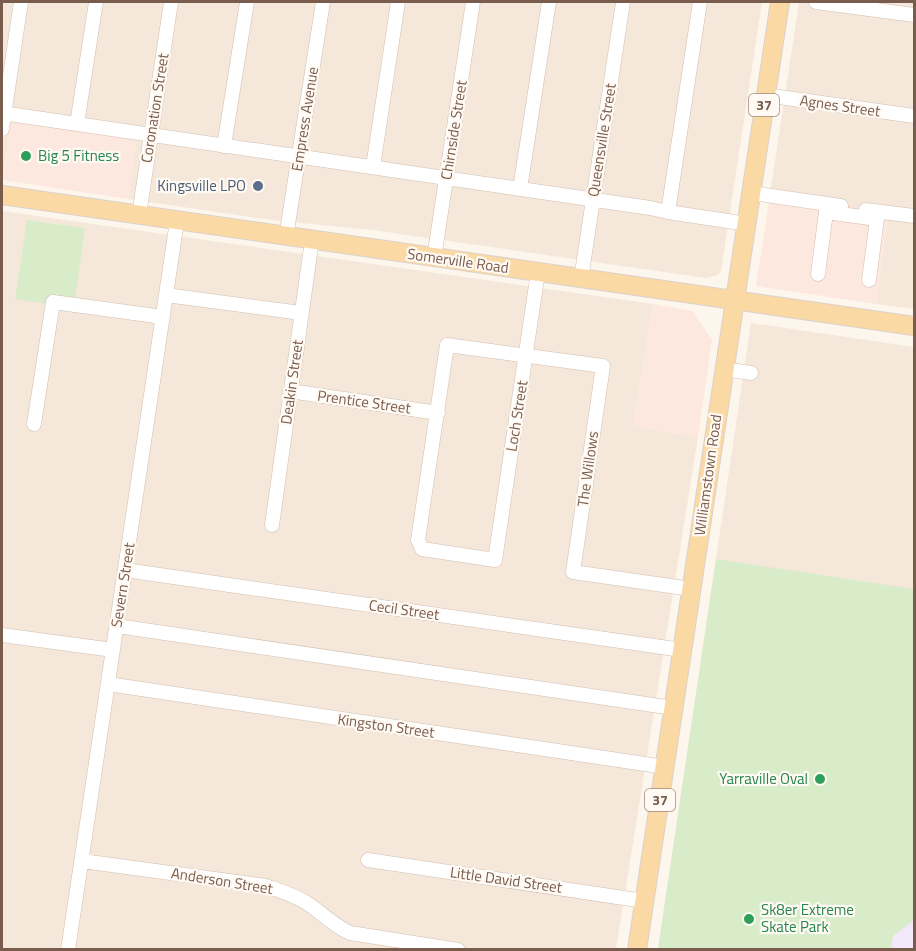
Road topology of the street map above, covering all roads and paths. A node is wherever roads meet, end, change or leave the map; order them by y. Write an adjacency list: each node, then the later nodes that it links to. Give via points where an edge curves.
1 (21, 2): 15 (street)
2 (96, 2): 17 (street)
3 (171, 2): 19 (street, Coronation Street)
4 (246, 2): 20 (street)
5 (322, 2): 21 (street, Empress Avenue)
6 (398, 2): 22 (street)
7 (473, 2): 23 (street, Chirnside Street)
8 (549, 2): 24 (street)
9 (623, 2): 27 (street, Queensville Street)
10 (700, 2): 28 (street)
11 (780, 2): 14 (main road, Williamstown Road / 37)
12 (816, 2): 13 (street)
13 (915, 15)
14 (765, 95): 16 (street, Agnes Street); 25 (main road, Williamstown Road / 37)
15 (3, 114): 17 (street); 18 (street)
16 (915, 116)
17 (77, 124): 19 (street)
18 (2, 129)
19 (151, 136): 20 (street); 29 (street, Coronation Street)
20 (224, 146): 21 (street)
21 (299, 157): 22 (street); 33 (street, Empress Avenue)
22 (373, 167): 23 (street)
23 (446, 178): 24 (street); 35 (street, Chirnside Street)
24 (520, 189): 27 (street)
25 (752, 193): 30 (street); 32 (main road, Williamstown Road / 37)
26 (2, 195): 29 (main road, Somerville Road)
27 (593, 200): 28 (street); 38 (street, Queensville Street)
28 (668, 212): 32 (street)
29 (139, 215): 31 (main road, Somerville Road)
30 (915, 216)
31 (177, 221): 33 (main road, Somerville Road); 40 (street, Severn Street)
32 (747, 224): 41 (main road, Williamstown Road / 37)
33 (286, 237): 34 (main road, Somerville Road)
34 (312, 240): 35 (main road, Somerville Road); 42 (street, Deakin Street)
35 (434, 258): 36 (main road, Somerville Road)
36 (538, 272): 38 (main road, Somerville Road); 45 (street, Loch Street)
37 (818, 274): 39 (street, via 826,212 877,219)
38 (581, 279): 41 (main road, Somerville Road)
39 (869, 280)
40 (166, 295): 42 (street); 43 (street, Severn Street)
41 (735, 301): 44 (main road, Somerville Road); 46 (main road, Williamstown Road / 37)
42 (301, 313): 48 (street, Deakin Street)
43 (163, 317): 50 (street, via 53,302); 52 (street, Severn Street)
44 (915, 326)
45 (526, 357): 49 (street, via 447,345); 49 (street, Loch Street, via 495,560 422,549 418,540); 53 (street, The Willows, via 603,366 573,572)
46 (724, 369): 47 (street); 53 (main road, Williamstown Road / 37)
47 (751, 373)
48 (290, 391): 49 (street, Prentice Street); 51 (street, Deakin Street)
49 (438, 413)
50 (34, 424)
51 (272, 525)
52 (125, 570): 54 (street, Severn Street); 57 (street, Cecil Street)
53 (691, 589): 57 (main road, Williamstown Road / 37)
54 (117, 626): 56 (street, Severn Street); 59 (street)
55 (2, 635): 56 (street)
56 (113, 650): 58 (street, Severn Street)
57 (682, 650): 59 (main road, Williamstown Road / 37)
58 (108, 684): 60 (street, Kingston Street); 62 (street, Severn Street)
59 (673, 708): 60 (main road, Williamstown Road / 37)
60 (665, 767): 63 (main road, Williamstown Road / 37)
61 (368, 860): 63 (street, Little David Street)
62 (82, 861): 64 (street, Severn Street); 65 (street, Anderson Street, via 266,886 304,901 336,927 350,933)
63 (644, 901): 66 (main road, Williamstown Road / 37)
64 (68, 950)
65 (458, 950)
66 (637, 950)

